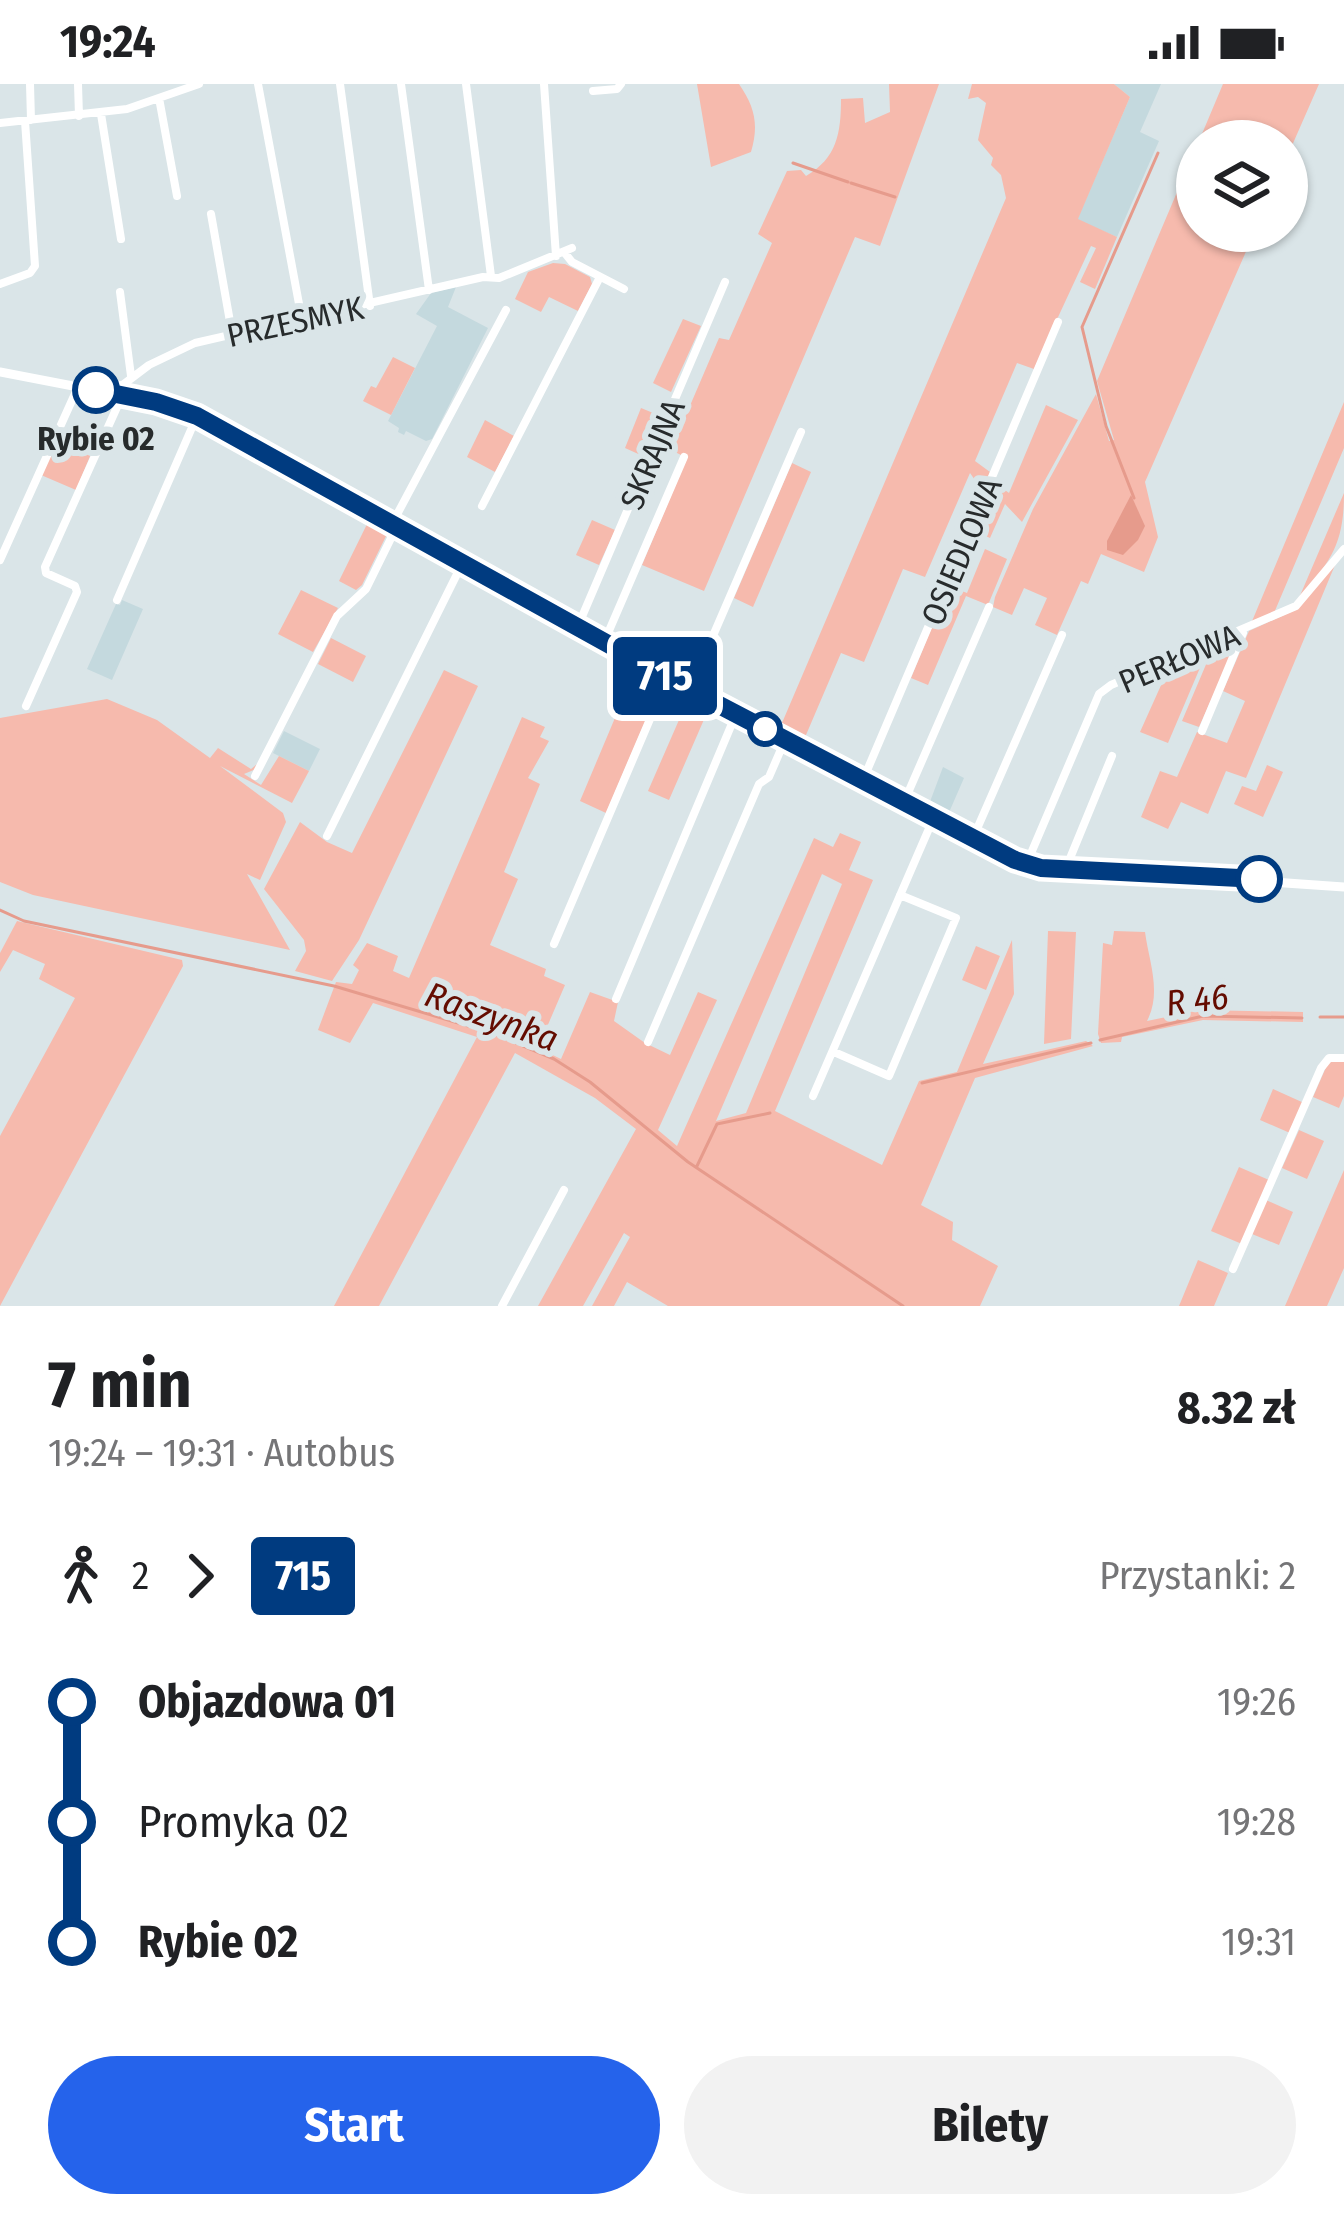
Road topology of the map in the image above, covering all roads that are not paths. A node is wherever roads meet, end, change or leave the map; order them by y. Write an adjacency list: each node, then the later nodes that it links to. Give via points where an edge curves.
1 (30, 84): 15 (street)
2 (78, 84): 14 (street)
3 (199, 84): 10 (street)
4 (258, 84): 30 (street)
5 (340, 84): 28 (street)
6 (401, 84): 26 (street)
7 (466, 84): 21 (street)
8 (544, 84): 20 (street)
9 (621, 84): 11 (street)
10 (170, 89): 12 (street)
11 (592, 91)
12 (158, 98): 13 (street); 17 (street)
13 (101, 114): 14 (street); 19 (street)
14 (79, 116): 15 (street)
15 (28, 120): 16 (street); 24 (street, via 35,265)
16 (0, 122)
17 (177, 196)
18 (211, 214): 32 (street)
19 (121, 239)
20 (564, 252): 21 (street, PRZESMYK); 22 (street)
21 (491, 276): 26 (street, PRZESMYK)
22 (600, 277): 25 (street); 40 (street)
23 (725, 282): 47 (street, SKRAJNA)
24 (0, 284)
25 (624, 289)
26 (429, 290): 28 (street, PRZESMYK)
27 (120, 292): 34 (street)
28 (370, 306): 30 (street, PRZESMYK)
29 (506, 310): 41 (street)
30 (302, 320): 32 (street, PRZESMYK)
31 (1058, 322): 59 (street, OSIEDLOWA)
32 (232, 333): 34 (street, PRZESMYK)
33 (0, 371): 35 (street)
34 (131, 376): 36 (street, PRZESMYK)
35 (78, 387): 36 (street); 43 (street)
36 (117, 394): 37 (street); 53 (street, via 45,567 77,592)
37 (197, 416): 41 (street); 45 (street)
38 (801, 432): 52 (street)
39 (684, 457): 50 (street)
40 (482, 506)
41 (395, 524): 44 (street); 58 (street, via 366,589 337,616)
42 (1344, 549): 48 (street, PERŁOWA, via 1296,606)
43 (0, 560)
44 (463, 562): 47 (street); 62 (street)
45 (117, 600)
46 (989, 607): 60 (street)
47 (578, 626): 50 (street)
48 (1244, 631): 55 (street); 64 (street, PERŁOWA, via 1099,694)
49 (1062, 635): 63 (street)
50 (605, 640): 51 (street)
51 (668, 677): 52 (street); 68 (street)
52 (690, 689): 54 (street)
53 (26, 706)
54 (736, 714): 56 (street); 69 (street)
55 (1202, 731)
56 (785, 740): 59 (street); 70 (street)
57 (1112, 756): 65 (street)
58 (255, 776)
59 (863, 780): 60 (street)
60 (904, 802): 61 (street)
61 (934, 817): 63 (street); 67 (street)
62 (327, 836)
63 (973, 838): 64 (street)
64 (1026, 865): 65 (street)
65 (1065, 870): 66 (street)
66 (1344, 886)
67 (900, 895): 71 (street); 71 (street, via 956,918 889,1076)
68 (554, 944)
69 (616, 999)
70 (648, 1042)
71 (833, 1052): 73 (street)
72 (1344, 1058): 75 (street, via 1329,1058)
73 (813, 1096)
74 (564, 1190): 76 (street)
75 (1233, 1269)
76 (502, 1306)

